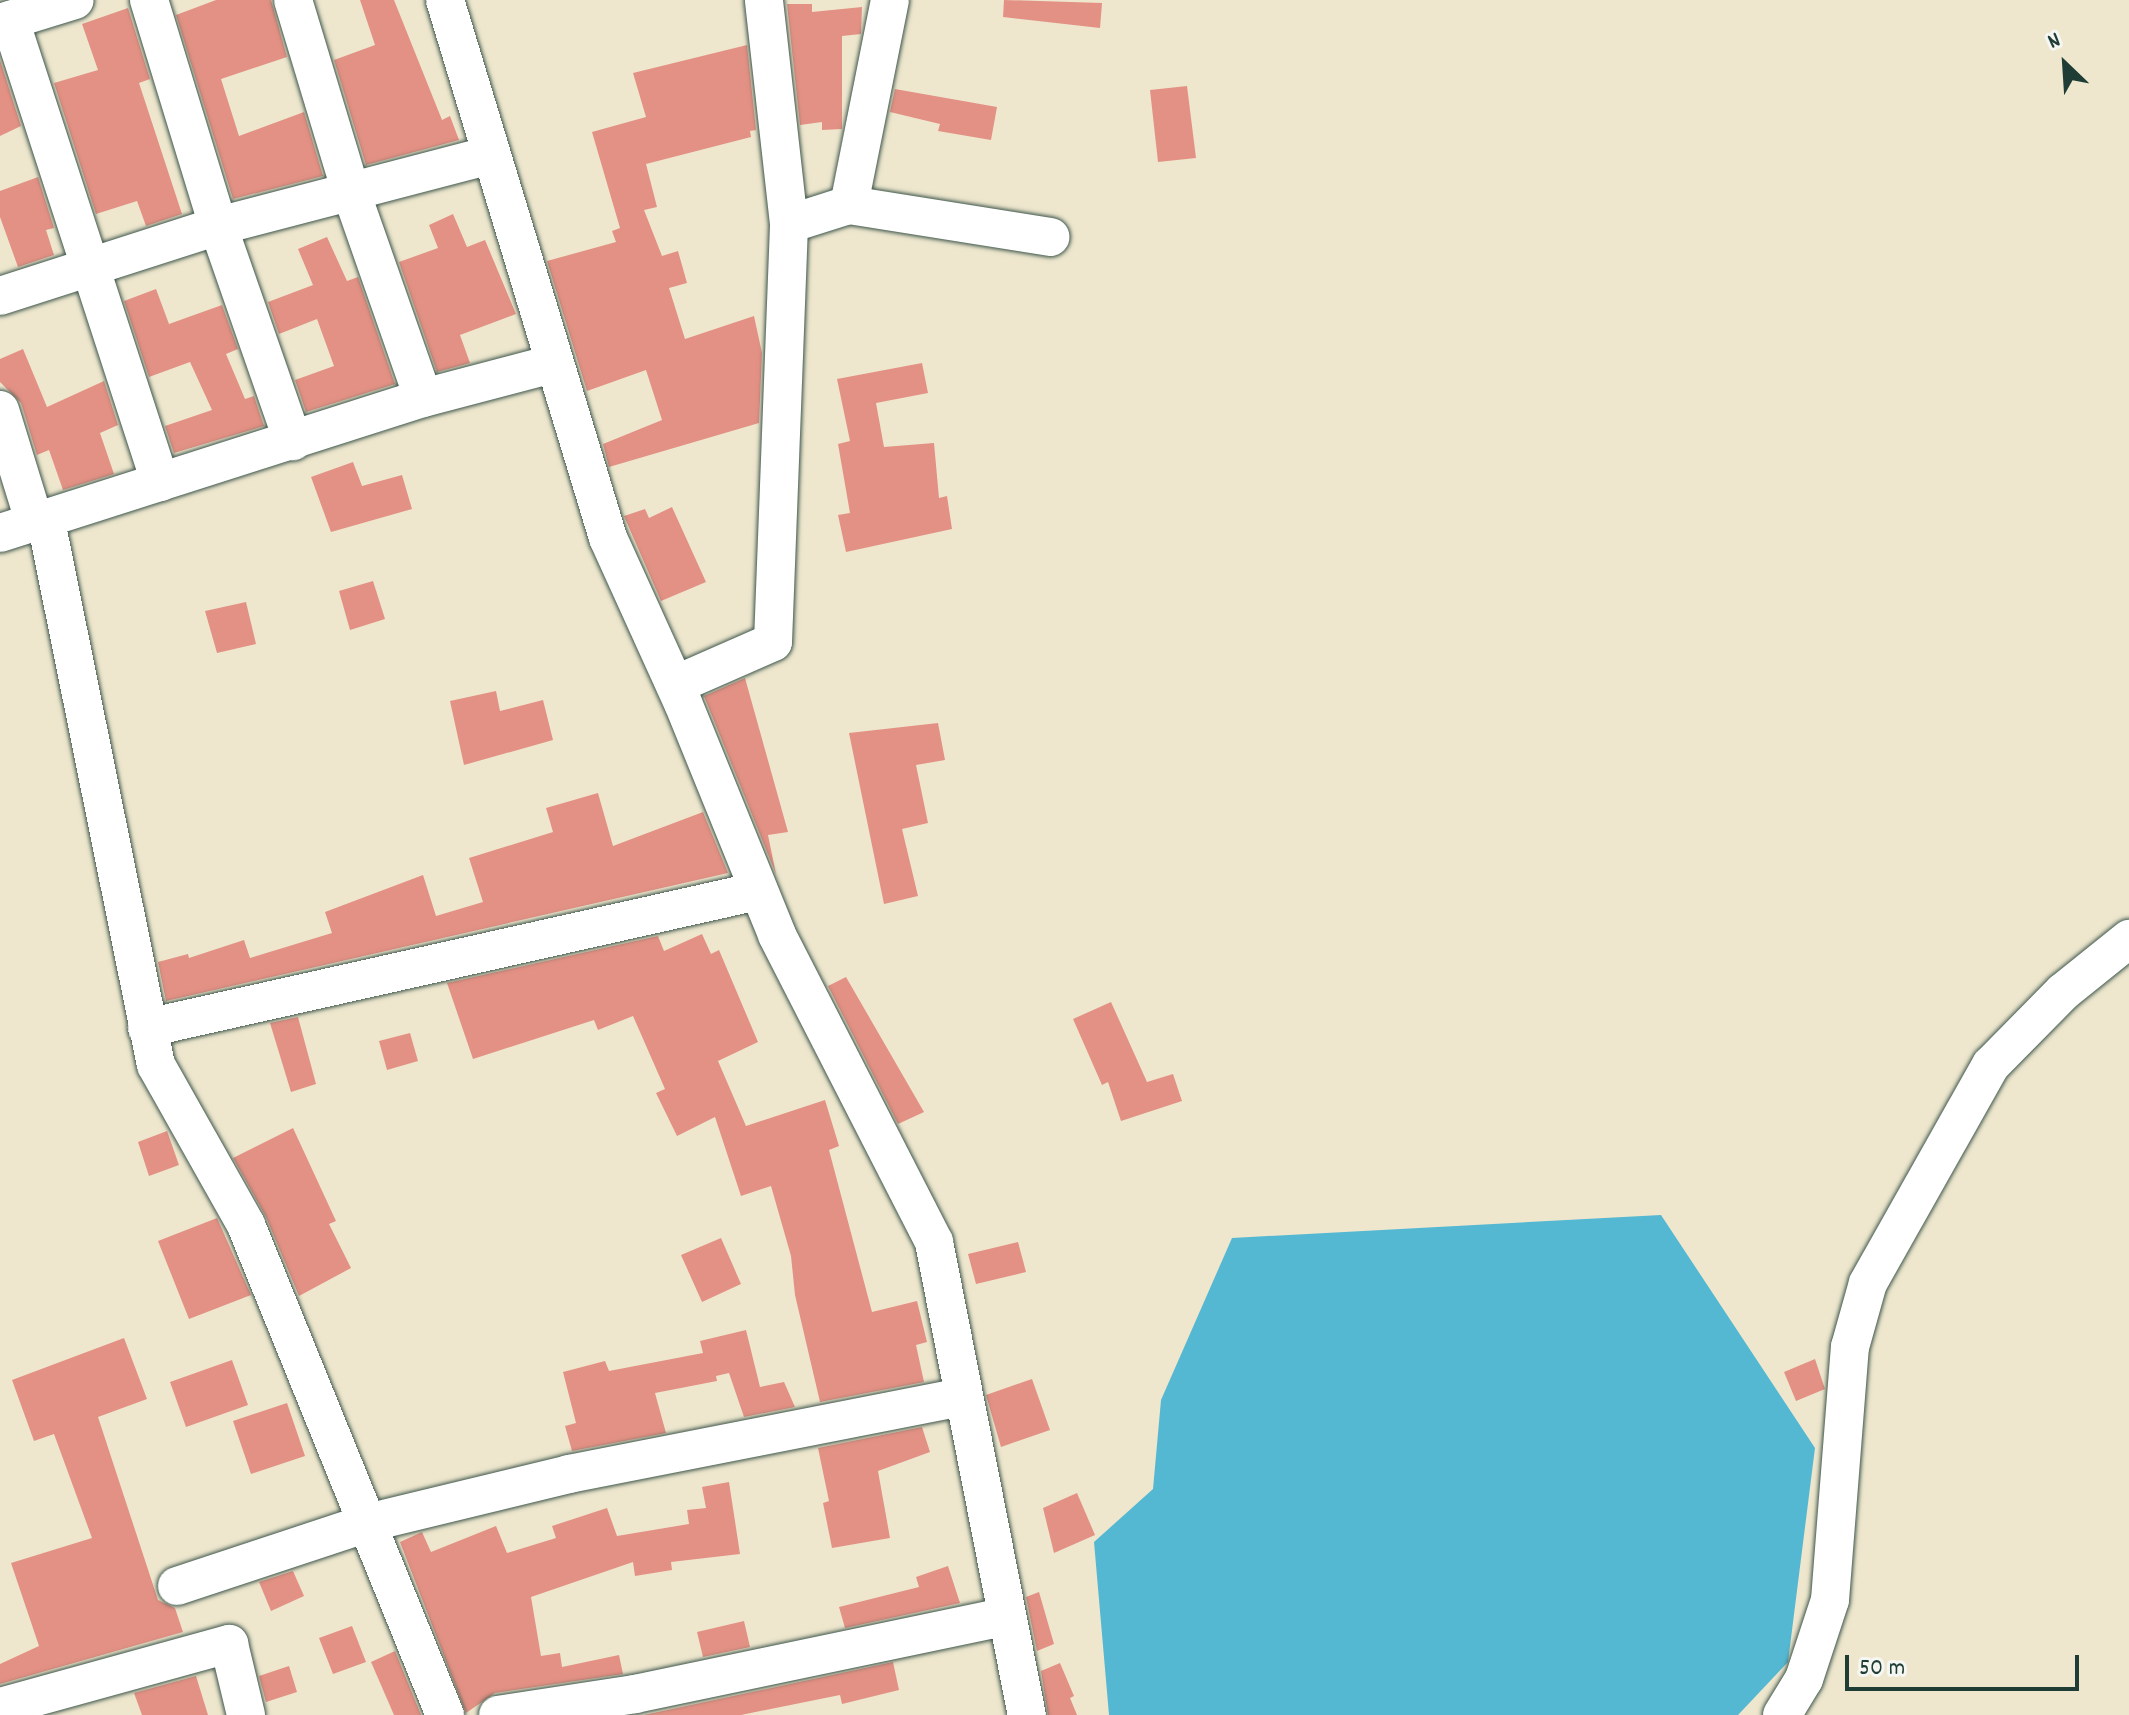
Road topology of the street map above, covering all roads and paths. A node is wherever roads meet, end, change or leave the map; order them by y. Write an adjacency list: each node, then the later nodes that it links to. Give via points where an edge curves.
1 (75, 0): 7 (street)
2 (149, 0): 12 (street)
3 (293, 0): 9 (street)
4 (445, 0): 8 (street)
5 (764, 0): 11 (street)
6 (890, 0): 10 (street)
7 (5, 22): 14 (street)
8 (490, 155): 9 (street); 16 (street)
9 (350, 189): 12 (street); 17 (street)
10 (849, 205): 11 (street); 13 (street)
11 (789, 224): 22 (street, via 773,642)
12 (218, 226): 14 (street); 19 (street)
13 (1050, 237)
14 (89, 264): 15 (street); 20 (street)
15 (0, 296)
16 (553, 364): 17 (street); 22 (street, via 608,538)
17 (423, 398): 19 (street)
18 (0, 410): 21 (street)
19 (293, 441): 20 (street)
20 (160, 482): 21 (street)
21 (27, 526): 25 (street)
22 (675, 685): 23 (street)
23 (758, 891): 25 (street); 26 (street, via 934,1242)
24 (2129, 939): 35 (street, via 2063,992 1991,1065 1868,1283 1850,1347 1830,1600 1804,1679)
25 (147, 1028): 27 (street, via 156,1065 246,1225)
26 (962, 1397): 27 (street, via 569,1474); 29 (street)
27 (367, 1523): 28 (street); 32 (street)
28 (177, 1586)
29 (1007, 1616): 33 (street, via 635,1694); 34 (street)
30 (0, 1707): 31 (street, via 229,1644)
31 (246, 1715)
32 (445, 1715)
33 (498, 1715)
34 (1027, 1715)
35 (1782, 1715)

